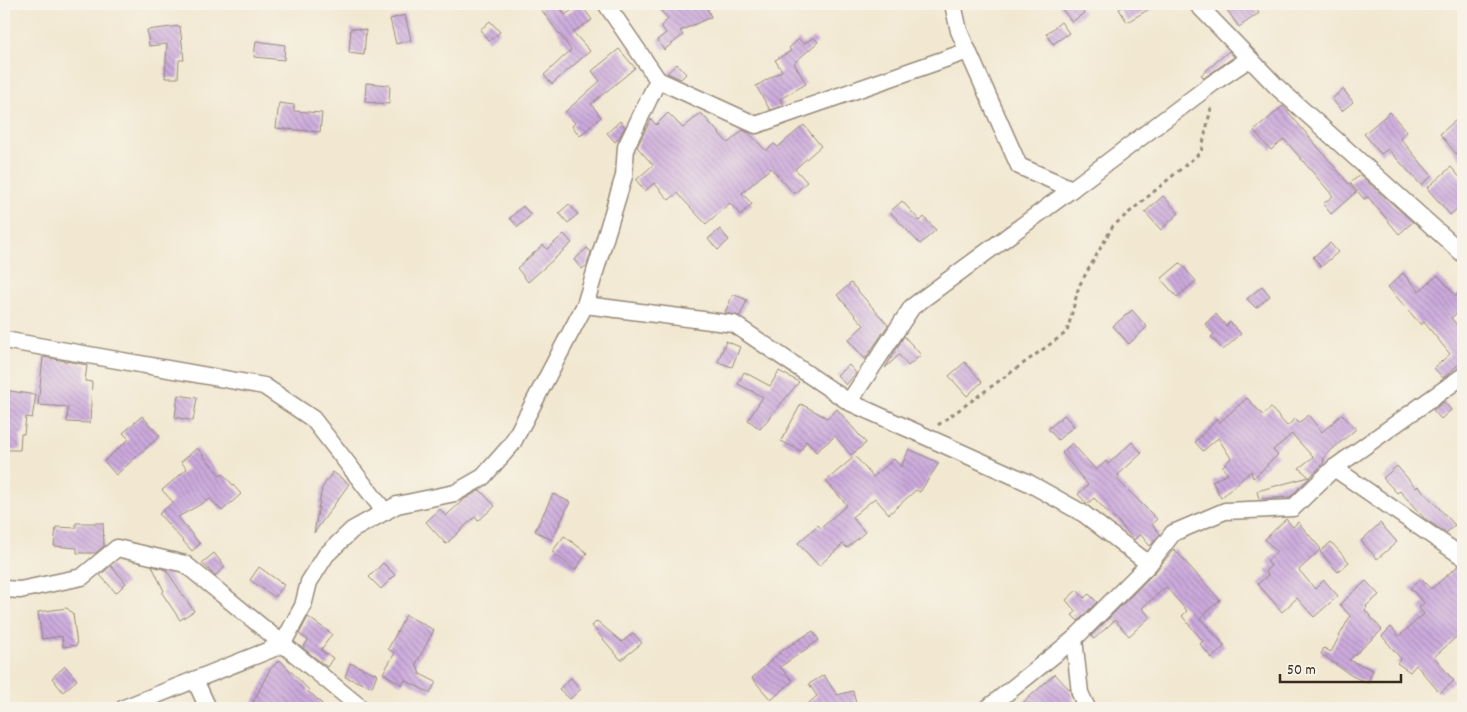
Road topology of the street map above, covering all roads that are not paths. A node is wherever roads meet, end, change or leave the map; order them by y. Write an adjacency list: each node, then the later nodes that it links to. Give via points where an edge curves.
1 (606, 4): 6 (street)
2 (953, 4): 4 (street)
3 (1197, 4): 5 (street)
4 (968, 51): 6 (street, via 756,125); 7 (street, via 1018,166)
5 (1250, 59): 7 (street); 8 (street)
6 (658, 80): 9 (street, via 626,147 624,176)
7 (1072, 189): 12 (street, via 912,307)
8 (1463, 254)
9 (586, 305): 12 (street, via 734,324); 14 (street, via 512,444 483,476 454,493 397,505)
10 (4, 340): 14 (street, via 264,386 312,419)
11 (1463, 376): 13 (street)
12 (850, 402): 16 (street, via 1027,482 1084,514)
13 (1334, 468): 15 (street); 16 (street, via 1293,508 1225,511 1173,534)
14 (385, 512): 19 (street, via 352,530 326,555 310,582 304,606)
15 (1463, 557)
16 (1149, 564): 18 (street)
17 (4, 589): 19 (street, via 20,590 82,577 117,548 185,564)
18 (1074, 639): 24 (street); 25 (street, via 1080,693)
19 (282, 645): 20 (street); 23 (street)
20 (195, 680): 21 (street); 22 (street)
21 (124, 708)
22 (208, 708)
23 (361, 708)
24 (988, 708)
25 (1087, 708)

